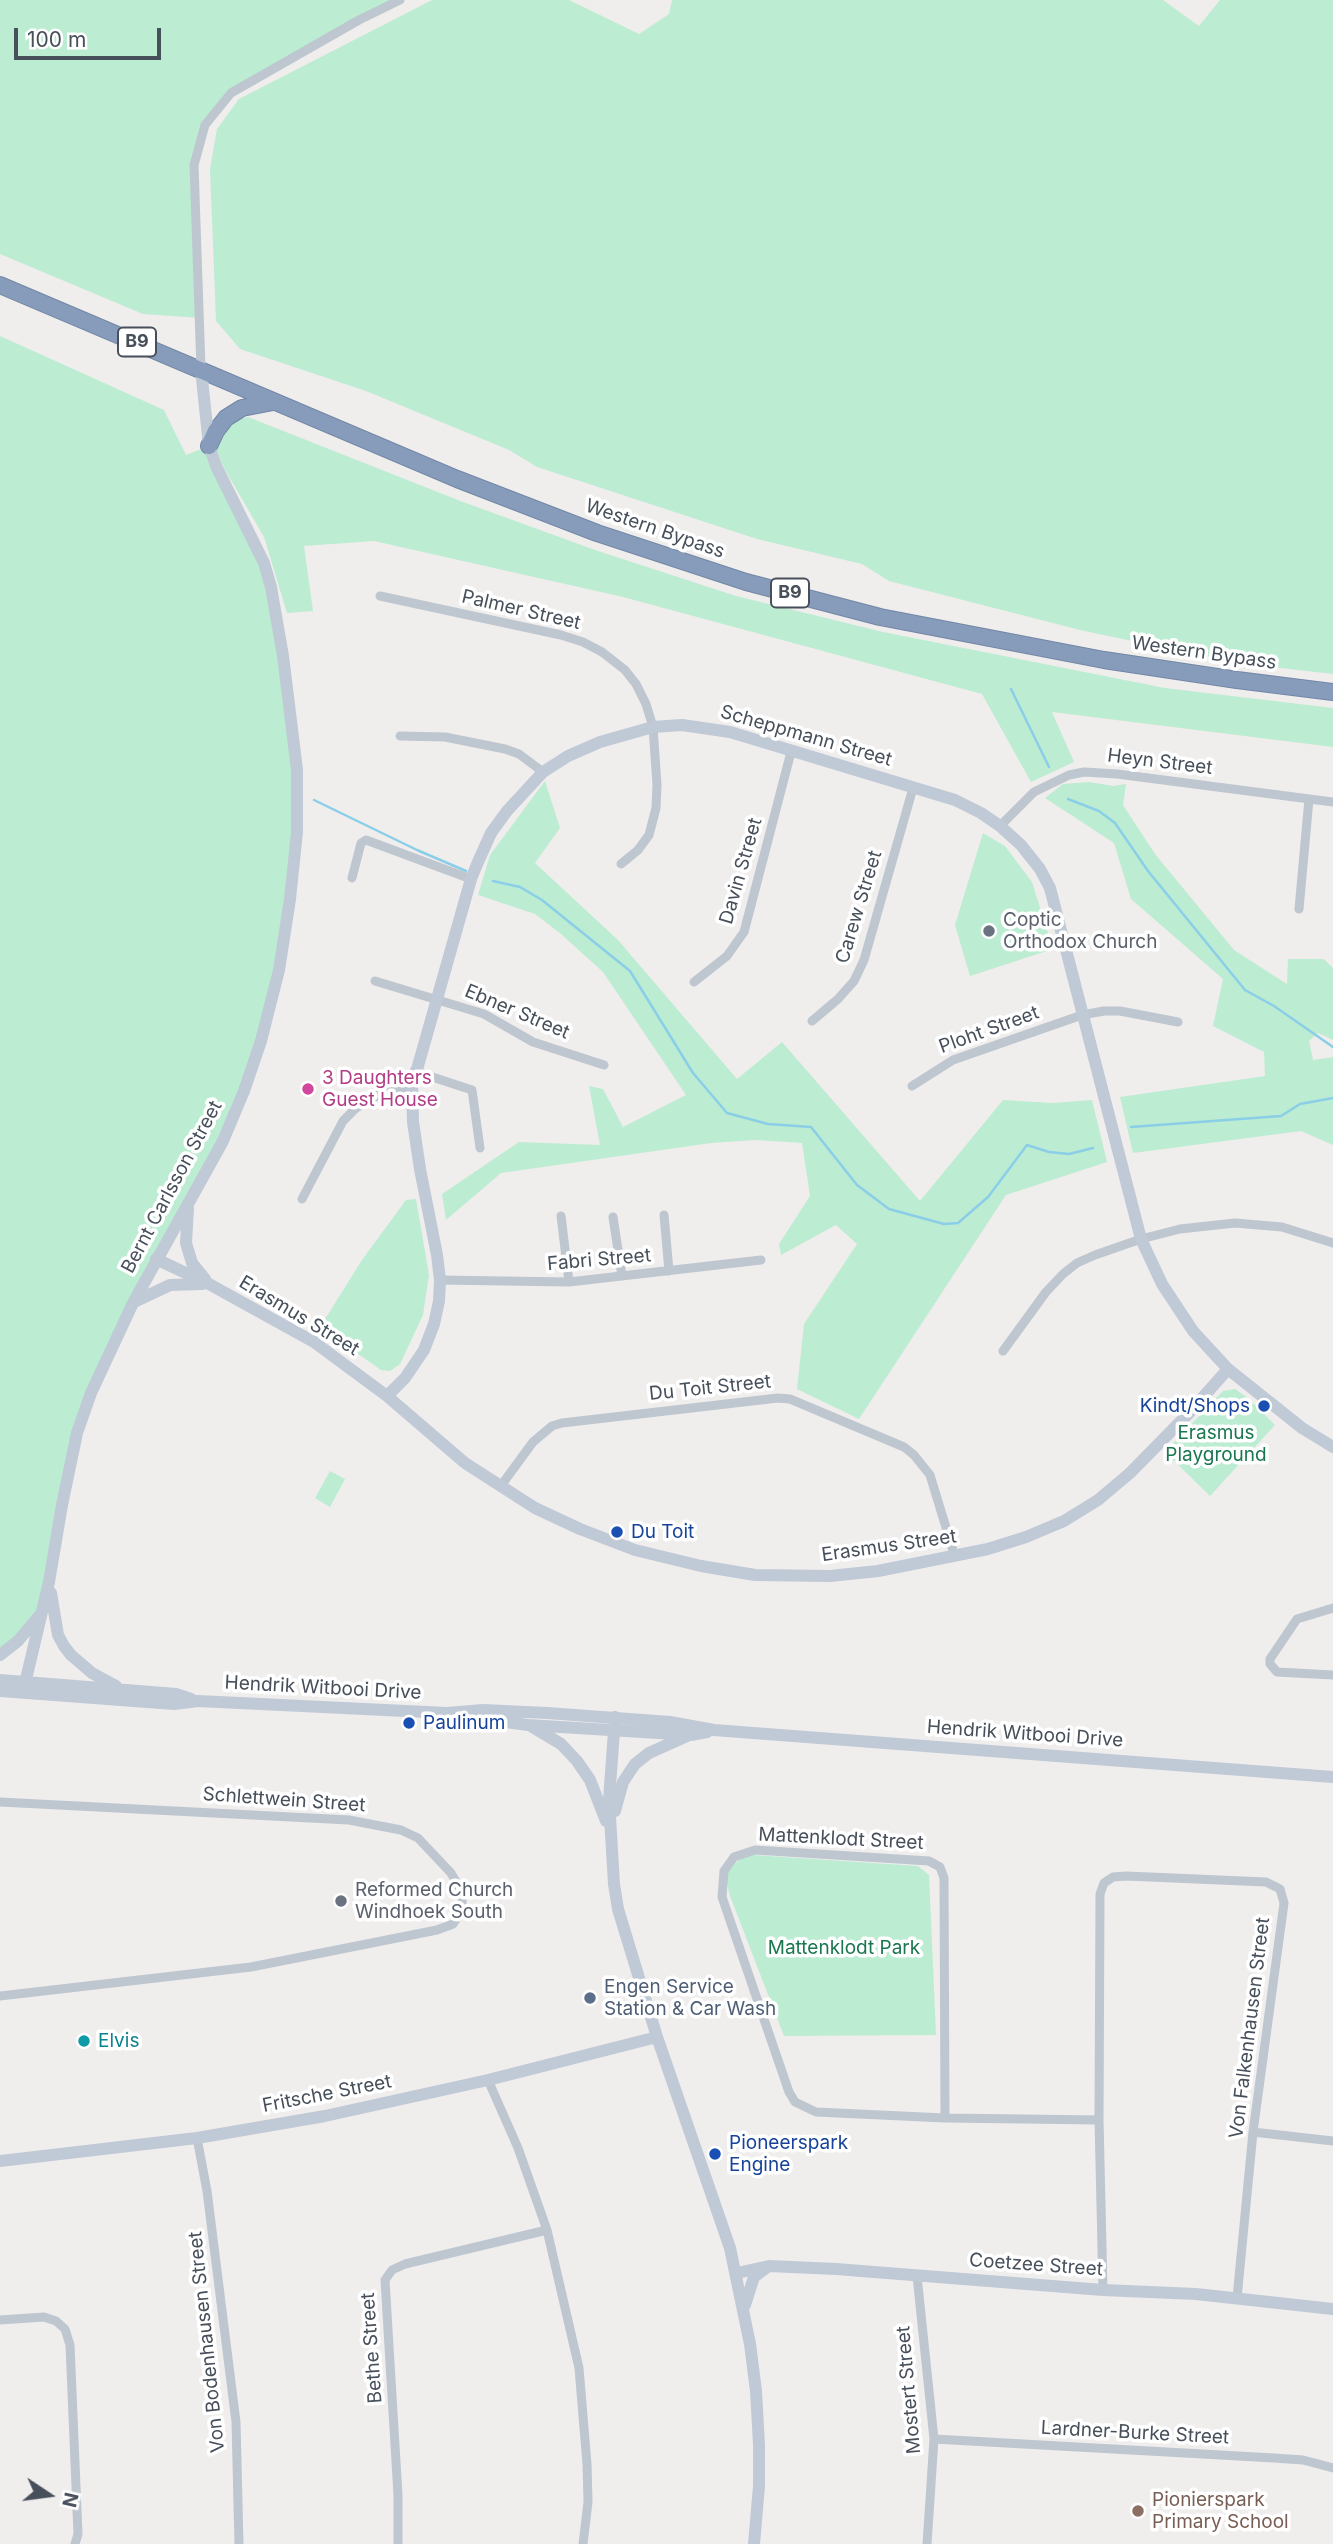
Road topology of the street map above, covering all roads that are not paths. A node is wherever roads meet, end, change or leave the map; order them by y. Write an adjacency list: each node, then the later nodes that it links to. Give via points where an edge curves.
1 (400, 0): 3 (street, via 231,93 205,125 194,165)
2 (0, 285): 3 (highway, Western Bypass / B9)
3 (201, 369): 4 (highway, Western Bypass / B9); 5 (street, Bernt Carlsson Street)
4 (273, 401): 5 (highway, via 242,408 226,418); 7 (highway, Western Bypass / B9, via 597,533 746,582 880,617 1104,660)
5 (209, 446): 32 (street, Bernt Carlsson Street, via 254,539 271,587 297,770 297,832 279,970 261,1041 223,1141)
6 (380, 596): 8 (street, Palmer Street, via 583,642 625,670 636,684)
7 (1333, 692)
8 (653, 727): 10 (street, Scheppmann Street, via 710,728); 11 (street, Scheppmann Street, via 600,741); 16 (street, Palmer Street, via 657,785 653,826 638,850)
9 (400, 736): 11 (street, via 445,737 505,750)
10 (791, 752): 12 (street, Scheppmann Street); 21 (street, Davin Street, via 744,932 727,956)
11 (544, 772): 18 (street, Scheppmann Street, via 491,833)
12 (913, 788): 15 (street, Scheppmann Street, via 955,800); 24 (street, Carew Street, via 864,960 854,981)
13 (1309, 799): 14 (street, Heyn Street); 15 (street, Heyn Street, via 1084,772 1034,792); 19 (street)
14 (1333, 802)
15 (1000, 826): 23 (street, Scheppmann Street, via 1021,845 1050,888)
16 (621, 864)
17 (352, 878): 18 (street, via 361,843 366,840)
18 (471, 879): 22 (street, Scheppmann Street)
19 (1299, 909)
20 (375, 981): 22 (street, Ebner Street)
21 (694, 982)
22 (436, 999): 26 (street, Ebner Street, via 495,1018 533,1042); 27 (street, Scheppmann Street)
23 (1082, 1015): 25 (street, Ploht Street, via 1120,1011); 28 (street, Ploht Street, via 953,1060); 36 (street, Scheppmann Street)
24 (812, 1021)
25 (1178, 1022)
26 (604, 1065)
27 (414, 1072): 29 (street, Scheppmann Street); 30 (street, via 472,1090)
28 (912, 1086)
29 (412, 1087): 31 (street, via 386,1091 349,1114); 42 (street, Scheppmann Street, via 413,1122)
30 (480, 1148)
31 (302, 1199)
32 (189, 1202): 38 (street, Bernt Carlsson Street); 44 (street, via 186,1243 195,1268)
33 (664, 1215): 40 (street)
34 (561, 1216): 43 (street)
35 (613, 1217): 41 (street)
36 (1141, 1239): 37 (street, via 1235,1223 1282,1227); 46 (street, via 1095,1255 1063,1274); 47 (street, Scheppmann Street, via 1176,1307)
37 (1333, 1243)
38 (156, 1259): 44 (street, Erasmus Street); 45 (street, Bernt Carlsson Street)
39 (761, 1260): 40 (street, Fabri Street)
40 (669, 1271): 41 (street, Fabri Street)
41 (622, 1276): 43 (street, Fabri Street)
42 (440, 1280): 43 (street, Fabri Street); 48 (street, Scheppmann Street, via 434,1324 424,1350)
43 (569, 1282)
44 (209, 1284): 45 (street, via 170,1285); 48 (street, Erasmus Street, via 314,1342)
45 (133, 1303): 52 (street, Bernt Carlsson Street, via 77,1433)
46 (1003, 1351)
47 (1228, 1369): 49 (street, Scheppmann Street); 51 (street, Erasmus Street, via 1130,1473 1098,1500 1026,1537)
48 (387, 1396): 50 (street, Erasmus Street)
49 (1333, 1447)
50 (500, 1487): 51 (street, Erasmus Street, via 557,1519 635,1550 745,1573 851,1575); 51 (street, Du Toit Street, via 542,1432 562,1423 790,1399 914,1455 930,1475)
51 (955, 1557)
52 (49, 1582): 54 (street, Bernt Carlsson Street); 59 (street, via 64,1646 92,1673)
53 (1333, 1608): 56 (street, via 1297,1619 1270,1664 1277,1671)
54 (43, 1610): 55 (street); 58 (street, Bernt Carlsson Street)
55 (0, 1655)
56 (1333, 1675)
57 (0, 1680): 58 (street, Hendrik Witbooi Drive)
58 (25, 1687): 59 (street, Hendrik Witbooi Drive); 60 (street, Hendrik Witbooi Drive); 61 (street, Hendrik Witbooi Drive, via 174,1704)
59 (124, 1690): 61 (street, Hendrik Witbooi Drive, via 176,1694)
60 (0, 1691)
61 (198, 1701): 62 (street, Hendrik Witbooi Drive)
62 (447, 1713): 63 (street, Hendrik Witbooi Drive, via 483,1710); 64 (street, Hendrik Witbooi Drive)
63 (614, 1723): 64 (street, Hendrik Witbooi Drive); 65 (street, Hendrik Witbooi Drive, via 670,1722); 66 (street, Hendrik Witbooi Drive); 69 (street)
64 (528, 1725): 69 (street, via 561,1744 577,1761 594,1790)
65 (714, 1730): 66 (street, Hendrik Witbooi Drive); 67 (street, Hendrik Witbooi Drive)
66 (691, 1735): 69 (street, via 649,1753 627,1773)
67 (1333, 1777)
68 (0, 1802): 70 (street, Schlettwein Street, via 349,1820 401,1830 418,1838 452,1873 462,1892 462,1911 453,1924 437,1930 251,1967)
69 (610, 1834): 71 (street, via 618,1909)
70 (0, 1996)
71 (657, 2037): 72 (street, Fritsche Street); 80 (street)
72 (488, 2080): 76 (street, Fritsche Street); 79 (street)
73 (945, 2118): 73 (street, Mattenklodt Street, via 816,2112 795,2102 722,1897 724,1871 734,1857 755,1850 929,1861 940,1867 944,1878); 74 (street, Mattenklodt Street)
74 (1099, 2120): 75 (street, Von Falkenhausen Street, via 1100,1894 1104,1883 1126,1876 1266,1882 1280,1889 1284,1903); 84 (street, Von Falkenhausen Street)
75 (1253, 2132): 77 (street); 85 (street, Von Falkenhausen Street)
76 (197, 2138): 78 (street, Fritsche Street); 92 (street, Von Bodenhausen Street, via 234,2409)
77 (1333, 2141)
78 (0, 2161)
79 (547, 2230): 93 (street, Bethe Street, via 405,2264 392,2270 386,2280); 94 (street, via 579,2368 588,2502)
80 (730, 2248): 81 (street, via 749,2262); 82 (street)
81 (769, 2266): 82 (street, Coetzee Street); 83 (street, Coetzee Street); 86 (street, via 754,2277)
82 (737, 2273): 86 (street)
83 (917, 2276): 84 (street, Coetzee Street); 89 (street, Mostert Street)
84 (1103, 2290): 85 (street, Coetzee Street)
85 (1237, 2298): 87 (street, Coetzee Street)
86 (744, 2308): 95 (street, via 759,2445)
87 (1333, 2309)
88 (0, 2320): 91 (street, via 44,2317 65,2329 70,2345)
89 (934, 2439): 90 (street, Lardner-Burke Street, via 1303,2460); 96 (street, Mostert Street)
90 (1333, 2468)
91 (75, 2544)
92 (239, 2544)
93 (398, 2544)
94 (583, 2544)
95 (754, 2544)
96 (926, 2544)

